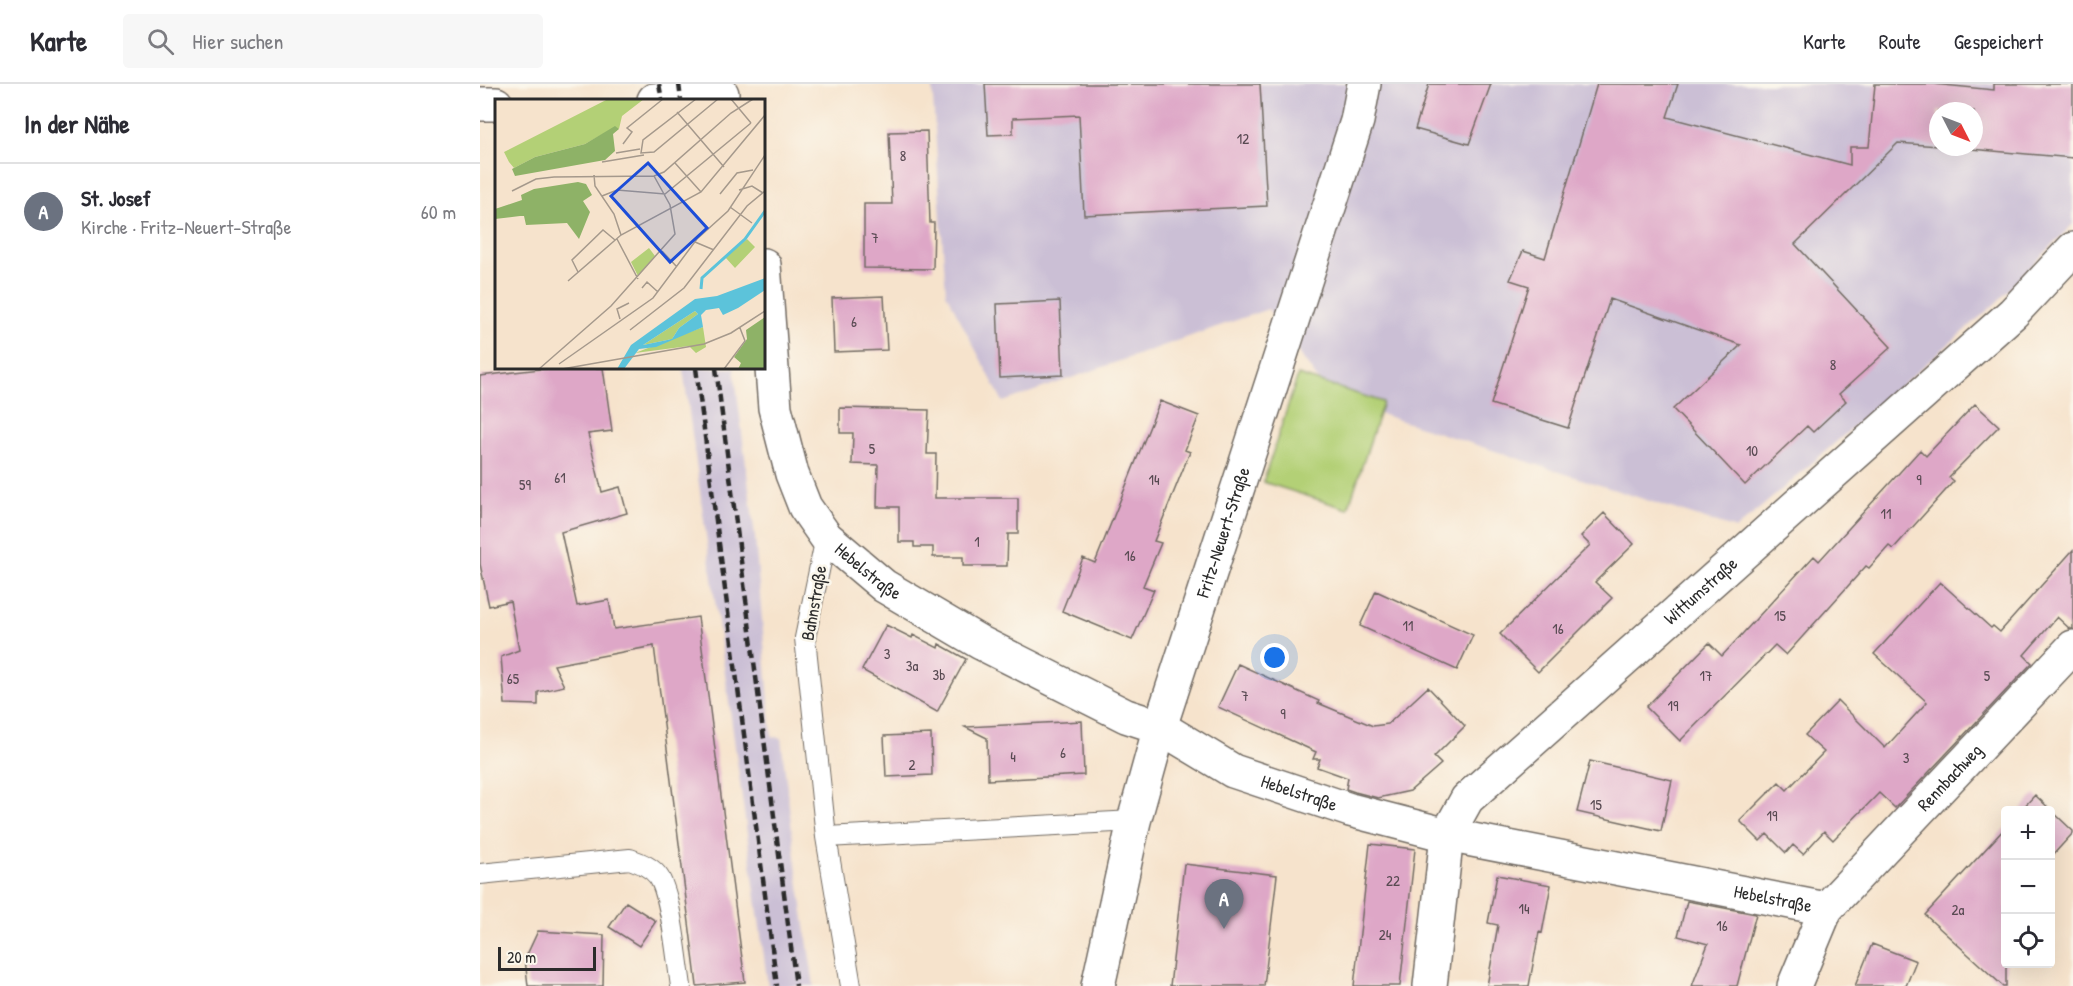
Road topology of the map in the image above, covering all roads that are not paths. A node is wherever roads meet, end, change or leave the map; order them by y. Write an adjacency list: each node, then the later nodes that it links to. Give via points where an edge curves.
1 (1364, 84): 10 (street, Fritz-Neuert-Straße, via 1357,121)
2 (724, 93): 3 (street)
3 (664, 99)
4 (480, 104): 5 (street)
5 (495, 105)
6 (2073, 249): 12 (street, Wittumstraße, via 2013,313 1467,800)
7 (765, 278): 8 (street, via 775,408 792,474 806,507)
8 (826, 537): 10 (street, Hebelstraße, via 884,585 981,643 1126,716); 13 (lane, Bahnstraße, via 805,638)
9 (2073, 647): 15 (street, Rennbachweg)
10 (1160, 727): 11 (street, Fritz-Neuert-Straße); 12 (street, Hebelstraße, via 1233,771 1350,810)
11 (1134, 821): 13 (lane); 18 (street, Fritz-Neuert-Straße)
12 (1447, 835): 15 (street, Hebelstraße); 19 (street, Wittumstraße)
13 (826, 837): 17 (lane, Bahnstraße)
14 (486, 873): 16 (lane, via 630,859 645,864 666,891)
15 (1826, 909): 20 (street)
16 (681, 986)
17 (852, 986)
18 (1098, 986)
19 (1430, 986)
20 (1794, 986)

